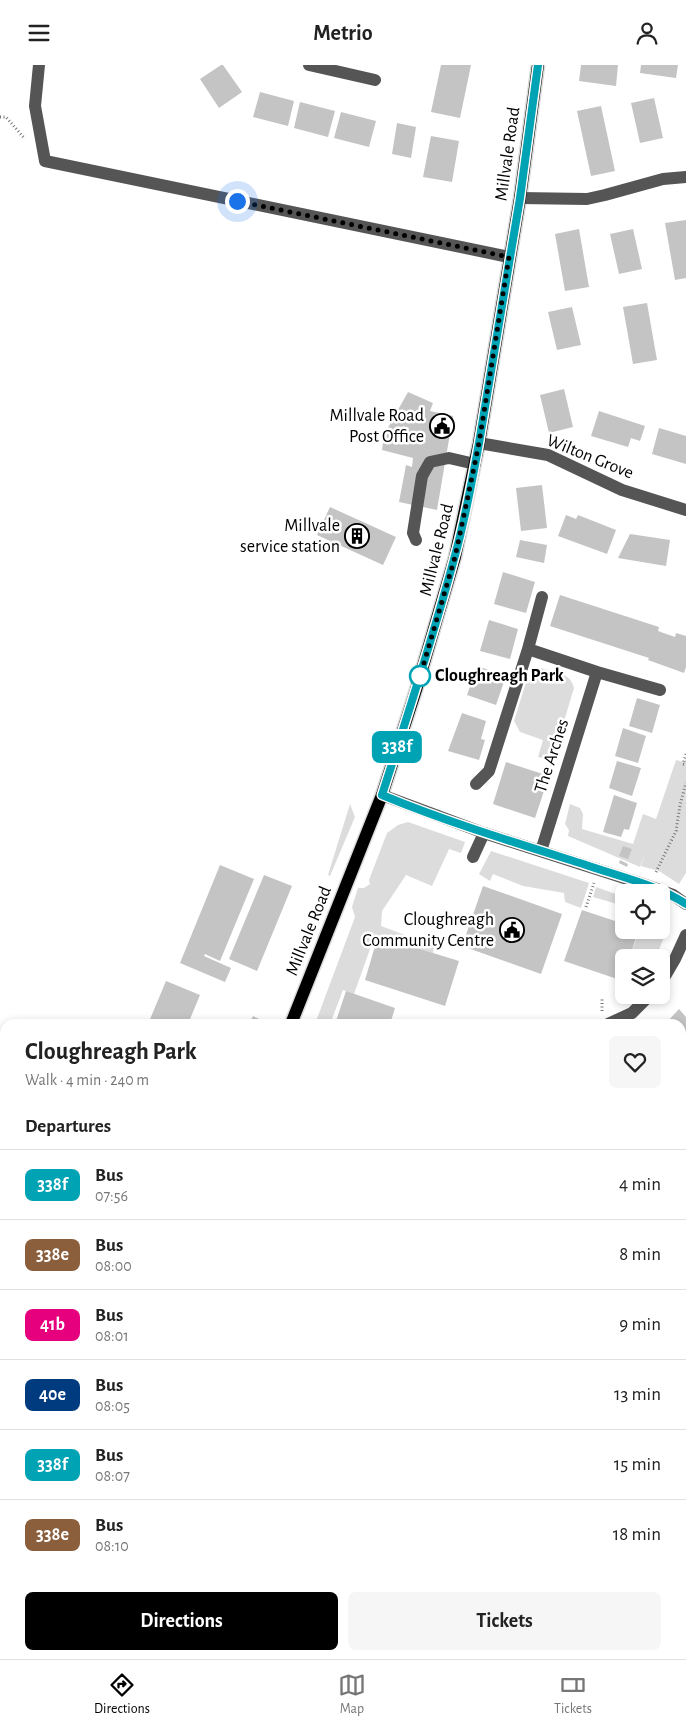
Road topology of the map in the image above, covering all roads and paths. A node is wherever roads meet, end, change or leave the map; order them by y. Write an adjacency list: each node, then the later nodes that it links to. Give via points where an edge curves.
1 (39, 65): 7 (street, via 35,106 45,161)
2 (309, 65): 4 (street)
3 (538, 65): 6 (main road, Millvale Road)
4 (375, 80)
5 (686, 177): 6 (street, via 664,179 587,199)
6 (520, 198): 7 (main road, Millvale Road)
7 (509, 257): 8 (main road, Millvale Road)
8 (479, 443): 9 (main road, Millvale Road); 10 (street, Wilton Grove, via 548,455 622,490)
9 (475, 463): 11 (street, via 449,457 430,462 422,476 413,533); 20 (main road, Millvale Road, via 455,557)
10 (686, 510)
11 (416, 540)
12 (542, 597): 13 (street)
13 (528, 649): 14 (street); 19 (street, via 489,771)
14 (597, 672): 15 (street); 22 (street, The Arches)
15 (660, 690)
16 (686, 754): 17 (path, via 683,764)
17 (686, 765)
18 (686, 783): 24 (path, via 676,831)
19 (476, 784)
20 (382, 795): 21 (street); 32 (main road, Millvale Road)
21 (484, 833): 22 (street); 23 (street)
22 (541, 851): 26 (street, via 673,895)
23 (473, 857)
24 (655, 875)
25 (594, 883): 27 (path)
26 (686, 904)
27 (586, 907)
28 (686, 935): 29 (street)
29 (670, 968)
30 (602, 999): 33 (path)
31 (641, 1004): 33 (street, via 632,1013)
32 (293, 1019)
33 (605, 1019)

